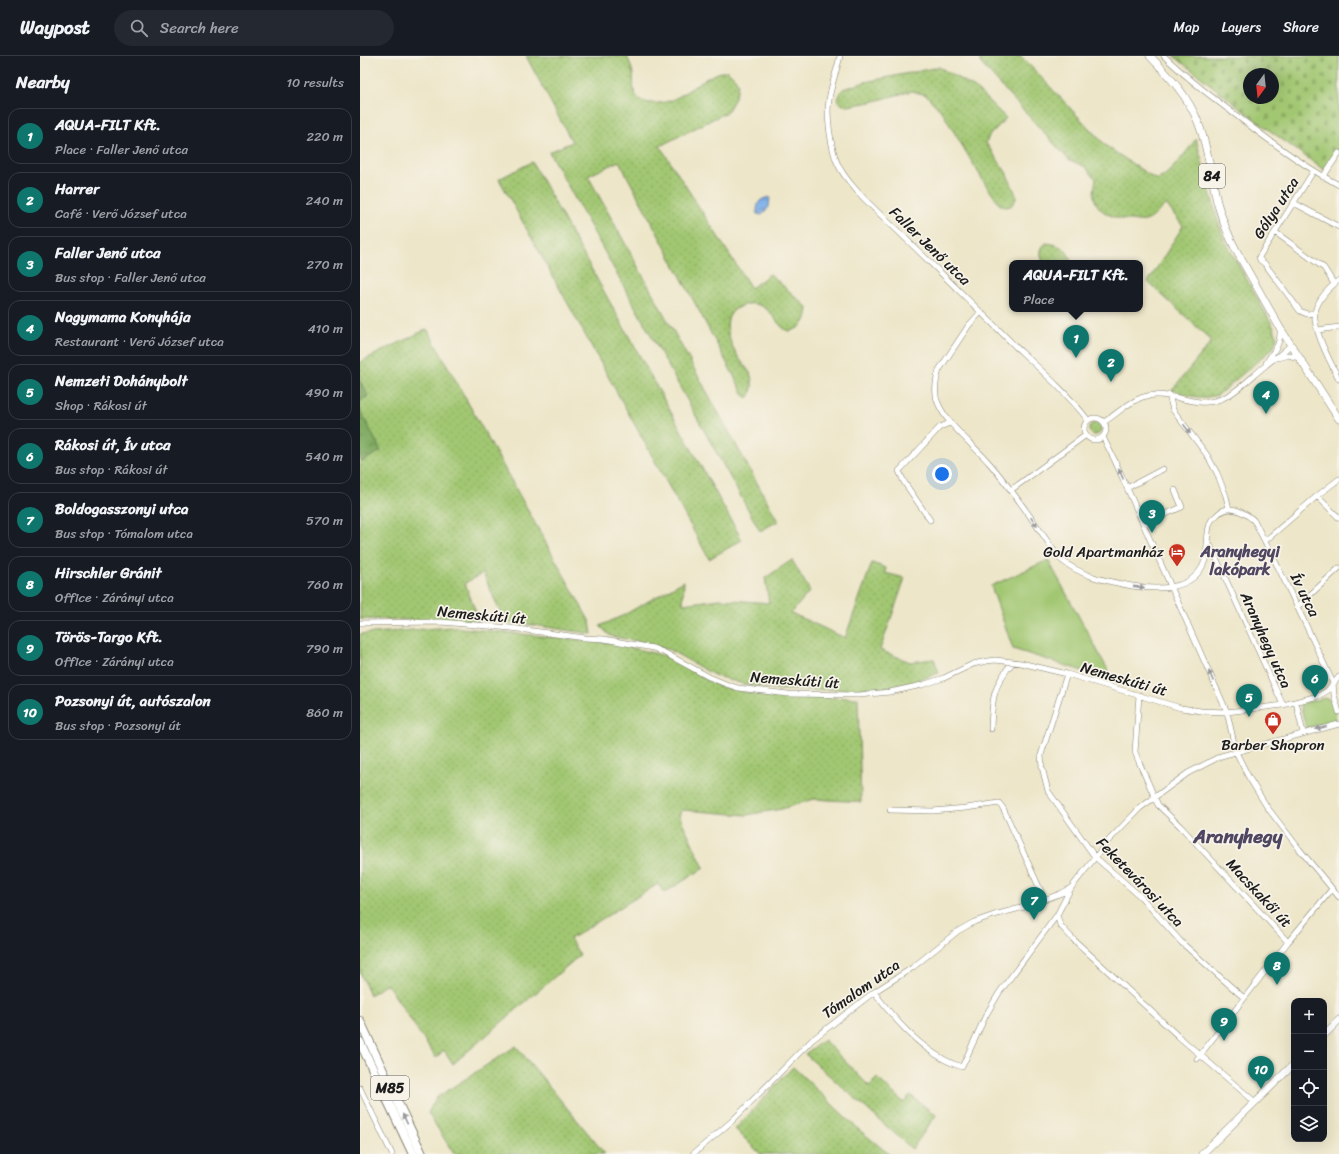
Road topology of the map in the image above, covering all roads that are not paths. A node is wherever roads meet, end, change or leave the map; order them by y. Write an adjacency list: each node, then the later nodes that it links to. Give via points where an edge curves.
1 (840, 56): 12 (street, Faller Jenő utca, via 829,100 830,130 837,161 852,185)
2 (1150, 56): 14 (main road, 84, via 1173,81 1192,108 1203,136 1218,203 1230,239)
3 (1164, 56): 5 (street, via 1215,100)
4 (1339, 153): 6 (street)
5 (1313, 172): 6 (street); 8 (street, Gólya utca)
6 (1323, 177): 7 (street)
7 (1339, 185)
8 (1294, 203): 9 (street); 10 (street, Gólya utca)
9 (1339, 227)
10 (1275, 232): 11 (street, via 1317,261); 13 (street, Gólya utca, via 1259,256 1260,260 1300,311 1306,314)
11 (1337, 282): 13 (street, via 1323,295)
12 (981, 312): 24 (street, Faller Jenő utca); 26 (street, via 950,352 937,376 938,402)
13 (1315, 313): 16 (street)
14 (1280, 328): 17 (main road, 84); 18 (street, via 1280,339)
15 (1339, 328): 16 (street)
16 (1318, 330): 21 (street)
17 (1291, 344): 18 (street); 19 (main road, 84); 20 (street)
18 (1276, 349): 20 (street)
19 (1299, 358): 20 (street, via 1283,356); 23 (main road, 84)
20 (1263, 367): 22 (street, via 1235,392 1222,399 1201,402)
21 (1339, 379)
22 (1169, 396): 25 (street, via 1156,394 1142,397); 35 (street, one-way to 35, via 1173,410 1207,455 1217,473)
23 (1339, 419)
24 (1088, 420): 25 (street, via 1095,418); 27 (street, via 1084,429)
25 (1104, 422): 28 (street, via 1107,428)
26 (950, 423): 32 (street); 37 (street, via 940,427 899,471)
27 (1086, 435): 28 (street, via 1094,440); 32 (street)
28 (1103, 437): 31 (street, one-way to 28)
29 (1163, 469): 31 (street)
30 (1339, 479): 34 (street)
31 (1127, 488): 38 (street)
32 (1011, 490): 42 (street, one-way to 42, via 1059,558 1069,567 1096,578 1118,583 1140,587)
33 (1175, 490): 38 (street, via 1182,507)
34 (1317, 496): 36 (street); 39 (street)
35 (1229, 509): 39 (street, Ív utca, via 1240,511 1254,521); 40 (street, via 1223,510 1211,522)
36 (1339, 518)
37 (930, 520)
38 (1143, 524): 42 (street)
39 (1265, 540): 43 (street, Ív utca)
40 (1208, 541): 42 (street, via 1204,564 1200,570 1183,584); 51 (street, Aranyhegy utca)
41 (1339, 568): 43 (street)
42 (1171, 587): 52 (street, one-way to 42)
43 (1297, 607): 48 (street, Ív utca)
44 (360, 623): 45 (street, Nemeskúti út, via 441,622 604,639 653,648 709,677 738,688 788,694 859,695 890,692 922,686 981,662)
45 (1013, 662): 46 (street, Nemeskúti út); 55 (street, via 995,689)
46 (1067, 674): 49 (street, Nemeskúti út); 60 (street, Feketevárosi utca, via 1041,756 1042,767 1050,795)
47 (1339, 677): 48 (street, Nemeskúti út)
48 (1333, 682): 50 (street, Nemeskúti út, via 1327,691 1318,696); 53 (street, Ív utca)
49 (1139, 695): 52 (street, Nemeskúti út, via 1181,708); 58 (street, Macskakői út, via 1135,752)
50 (1296, 702): 51 (street, Nemeskúti út); 56 (street)
51 (1283, 705): 52 (street, Nemeskúti út)
52 (1227, 712): 57 (street)
53 (1339, 712)
54 (1339, 724): 56 (street, Tómalom utca, one-way to 56)
55 (991, 729)
56 (1303, 733): 57 (street, Tómalom utca)
57 (1236, 752): 58 (street, Tómalom utca, via 1221,756 1188,773); 62 (street, via 1267,807)
58 (1154, 798): 60 (street, Tómalom utca, via 1122,826); 66 (street, Macskakői út)
59 (890, 810): 64 (street, via 933,811 998,803 1003,808)
60 (1095, 857): 61 (street, Tómalom utca); 68 (street, Feketevárosi utca, via 1141,897 1182,943)
61 (1071, 888): 64 (street, Tómalom utca); 65 (street, Tómalom utca)
62 (1332, 889): 63 (street); 66 (street)
63 (1338, 894)
64 (1045, 900): 67 (street, Tómalom utca, via 965,926 912,968)
65 (1057, 915): 67 (street, Tómalom utca, via 999,993 962,1068 926,1047 894,1018); 73 (street, via 1064,931)
66 (1288, 942): 68 (street)
67 (874, 992): 80 (street, Tómalom utca, via 812,1040 732,1121)
68 (1244, 998): 73 (street)
69 (1339, 1020): 71 (main road)
70 (360, 1021): 79 (highway, M85, one-way to 70)
71 (1325, 1034)
72 (360, 1042): 78 (highway, M85)
73 (1198, 1056): 76 (street, via 1224,1074)
74 (1291, 1067): 76 (main road)
75 (360, 1088): 77 (street)
76 (1256, 1102): 81 (main road)
77 (392, 1154)
78 (413, 1154)
79 (422, 1154)
80 (693, 1154)
81 (1202, 1154)

